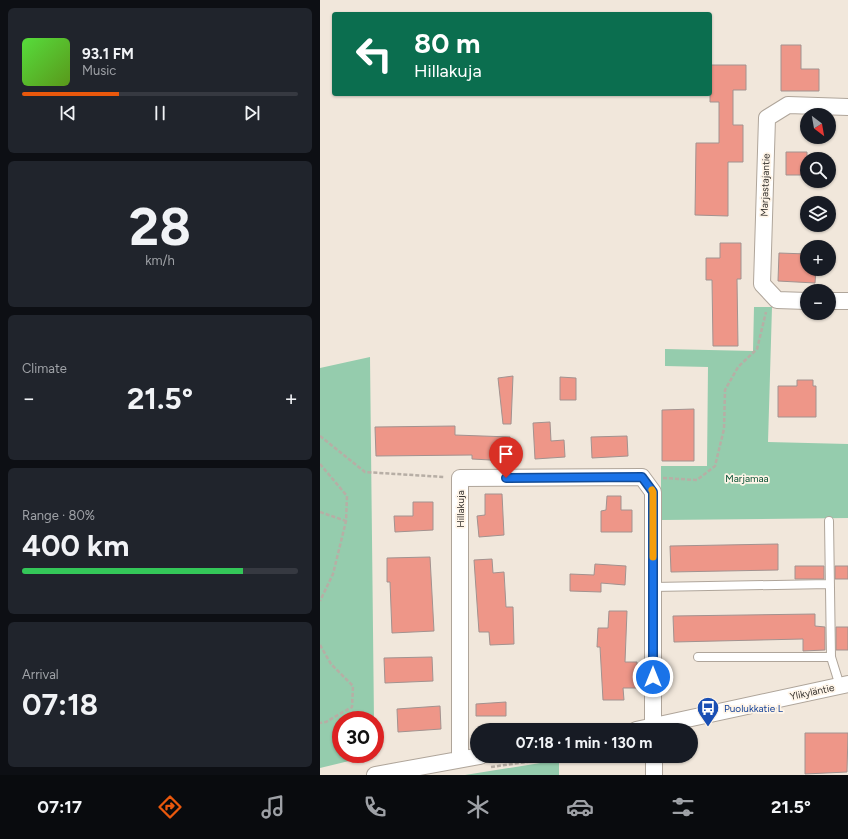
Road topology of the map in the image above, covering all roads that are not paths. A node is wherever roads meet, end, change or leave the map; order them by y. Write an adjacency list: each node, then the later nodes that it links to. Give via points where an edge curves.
1 (848, 107): 2 (street, Marjastajantie, via 788,105 767,118 762,284 777,300)
2 (800, 301)
3 (836, 301): 4 (street)
4 (848, 301)
5 (829, 521): 6 (lane)
6 (830, 584): 7 (lane); 9 (lane)
7 (653, 587): 11 (street); 13 (street, Hillakuja, via 653,492 642,477 460,478)
8 (698, 657): 9 (lane)
9 (831, 657): 10 (lane)
10 (844, 685): 12 (street, Ylikyläntie)
11 (653, 723)
12 (679, 723)
13 (460, 759): 14 (street); 16 (street)
14 (470, 760)
15 (654, 763): 17 (street)
16 (375, 775)
17 (654, 775)

